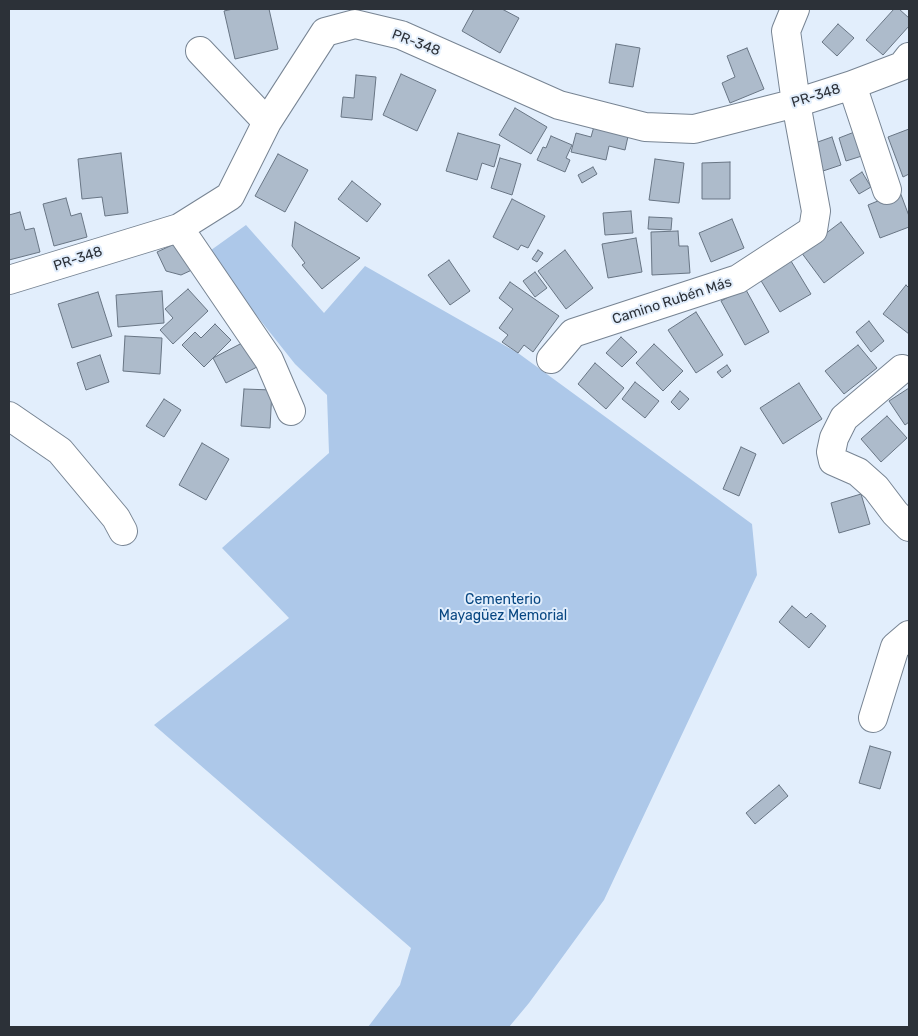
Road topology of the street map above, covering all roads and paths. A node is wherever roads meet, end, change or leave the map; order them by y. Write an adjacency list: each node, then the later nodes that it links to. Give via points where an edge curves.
1 (795, 9): 5 (street, Camino Rubén Más, via 786,31)
2 (200, 51): 6 (street)
3 (909, 57): 4 (street, PR-348 / PR-348, via 902,66)
4 (852, 85): 5 (street, PR-348 / PR-348); 7 (street)
5 (796, 103): 6 (street, PR-348 / PR-348, via 694,129 645,127 559,105 401,35 355,24 324,32); 10 (street, Camino Rubén Más, via 816,211 813,230 738,279 573,333)
6 (267, 122): 8 (street, PR-348 / PR-348, via 230,196)
7 (887, 190)
8 (179, 228): 9 (street, PR-348 / PR-348); 12 (street, via 269,360)
9 (11, 284)
10 (551, 359)
11 (902, 369): 14 (street, via 844,418 831,452 833,461 858,472 876,488)
12 (291, 412)
13 (9, 416): 15 (street, via 60,451 116,518)
14 (909, 527)
15 (123, 531)
16 (909, 635): 17 (street, via 895,647)
17 (873, 718)

